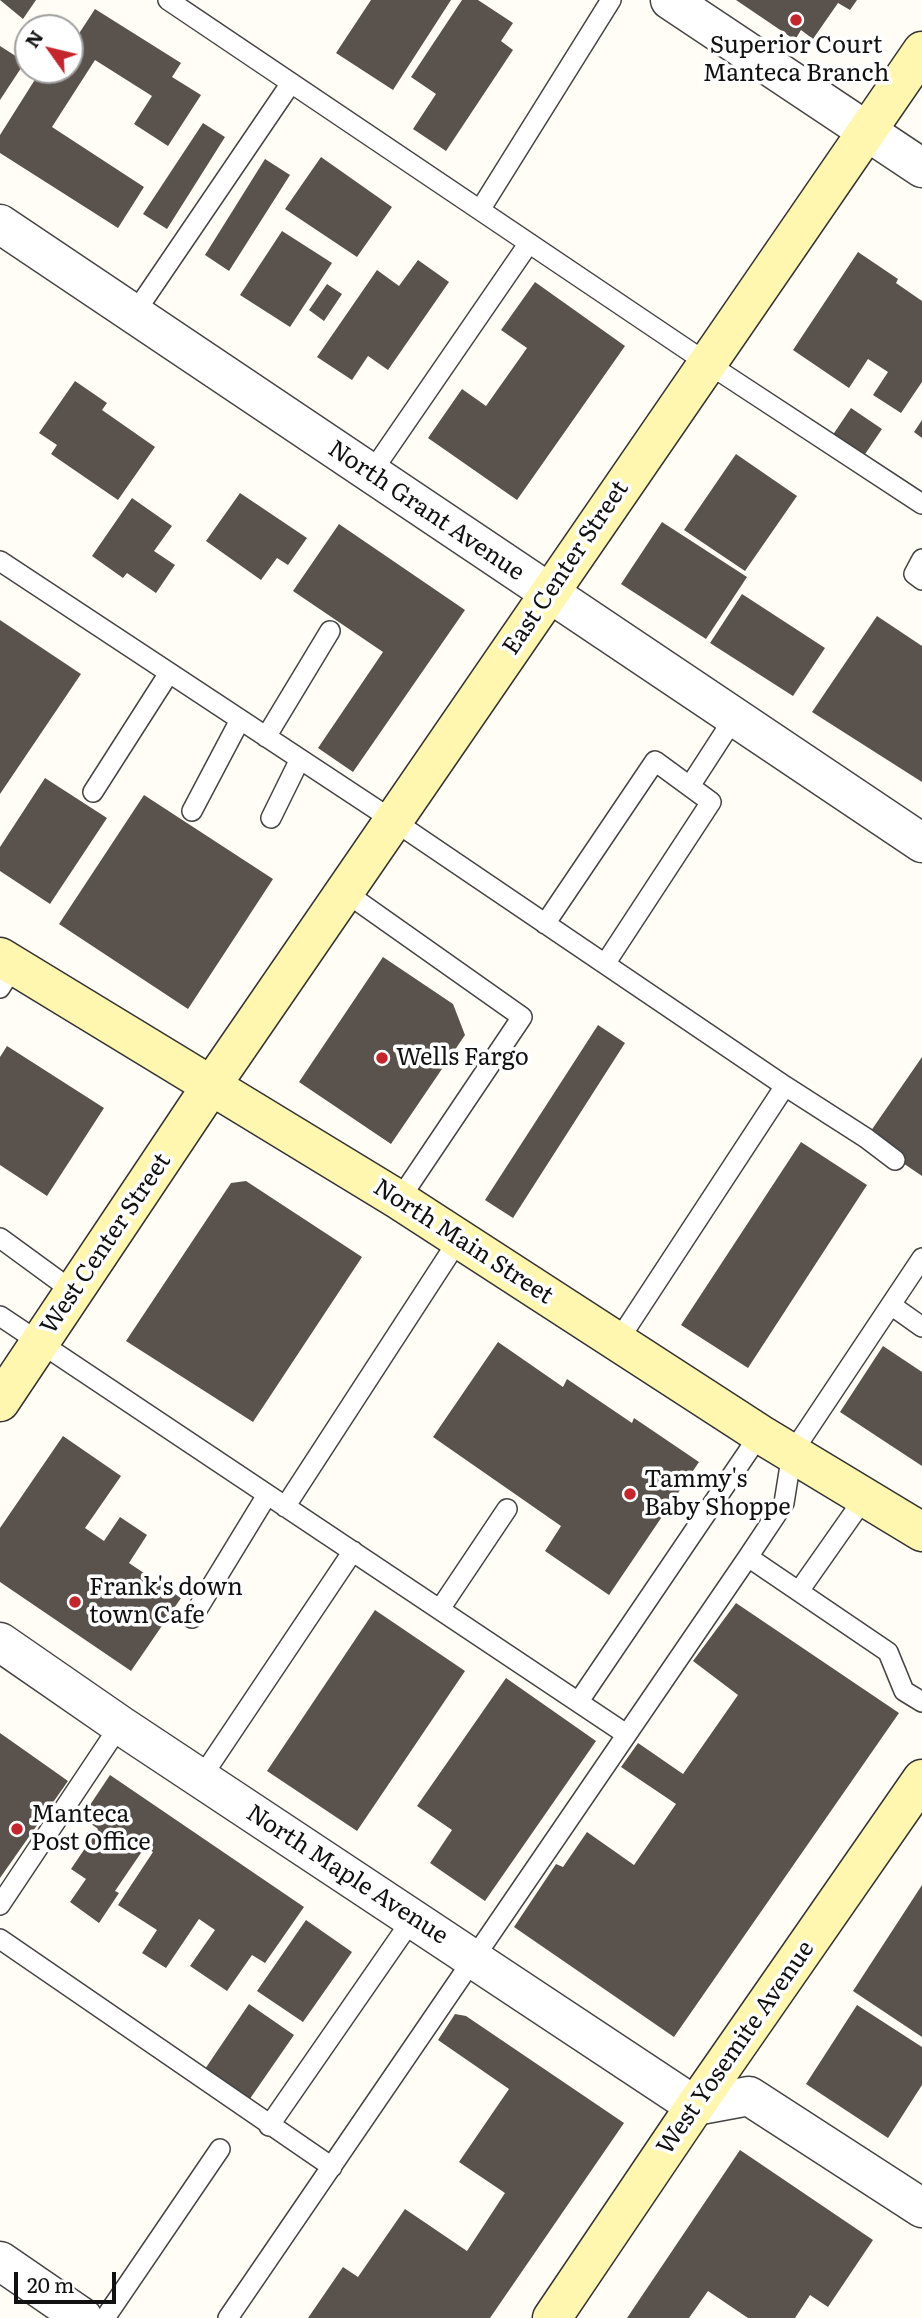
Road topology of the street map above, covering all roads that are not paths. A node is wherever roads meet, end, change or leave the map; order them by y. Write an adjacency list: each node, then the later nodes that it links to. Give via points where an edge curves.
1 (168, 0): 5 (lane)
2 (611, 0): 8 (lane)
3 (670, 0): 6 (street)
4 (922, 51): 6 (main road, East Center Street)
5 (291, 83): 8 (lane); 11 (lane)
6 (867, 131): 7 (street); 12 (main road, East Center Street)
7 (922, 168)
8 (480, 210): 10 (lane)
9 (0, 224): 11 (street, North Grant Avenue)
10 (529, 243): 12 (lane); 13 (lane)
11 (134, 314): 13 (street, North Grant Avenue)
12 (707, 363): 14 (lane); 16 (main road, East Center Street)
13 (371, 474): 16 (street, North Grant Avenue)
14 (922, 504)
15 (0, 561): 18 (lane)
16 (549, 593): 19 (street, North Grant Avenue); 27 (main road, East Center Street)
17 (330, 631): 21 (lane)
18 (169, 673): 20 (lane); 24 (lane)
19 (734, 718): 23 (lane); 28 (street, North Grant Avenue)
20 (240, 720): 21 (lane); 25 (lane)
21 (266, 737): 22 (lane)
22 (300, 759): 26 (lane); 27 (lane)
23 (690, 786): 30 (lane, via 655,761); 31 (lane, via 711,802)
24 (93, 792)
25 (192, 811)
26 (271, 818)
27 (394, 821): 29 (main road, East Center Street); 30 (lane)
28 (922, 843)
29 (345, 892): 33 (main road, East Center Street); 36 (lane, via 522,1017)
30 (545, 924): 31 (lane)
31 (605, 964): 34 (lane)
32 (5, 970): 33 (main road, North Main Street)
33 (212, 1086): 36 (main road, North Main Street); 40 (main road, West Center Street)
34 (785, 1086): 35 (lane); 44 (lane)
35 (895, 1160)
36 (399, 1200): 38 (main road, North Main Street)
37 (0, 1238): 40 (lane)
38 (459, 1238): 44 (main road, North Main Street); 51 (lane)
39 (922, 1258): 41 (lane)
40 (74, 1292): 45 (main road, West Center Street)
41 (891, 1305): 43 (lane); 48 (lane)
42 (0, 1316): 45 (lane)
43 (922, 1326)
44 (618, 1341): 47 (main road, North Main Street)
45 (40, 1343): 46 (main road, West Center Street); 49 (lane)
46 (6, 1379)
47 (760, 1434): 48 (main road, North Main Street); 60 (lane)
48 (792, 1453): 50 (main road, North Main Street); 55 (lane, via 784,1503)
49 (267, 1494): 51 (lane); 58 (lane)
50 (865, 1497): 53 (main road, North Main Street); 56 (lane)
51 (285, 1507): 54 (lane)
52 (507, 1509): 57 (lane)
53 (922, 1532)
54 (353, 1551): 57 (lane); 64 (lane)
55 (748, 1557): 56 (lane); 63 (lane)
56 (799, 1591): 61 (lane, via 888,1652 904,1691)
57 (440, 1609): 60 (lane)
58 (192, 1618)
59 (0, 1642): 62 (street, North Maple Avenue)
60 (579, 1701): 63 (lane)
61 (922, 1702)
62 (120, 1725): 64 (street, North Maple Avenue); 66 (lane)
63 (626, 1734): 69 (lane)
64 (201, 1778): 67 (street, North Maple Avenue)
65 (922, 1779): 70 (main road, West Yosemite Avenue)
66 (0, 1905)
67 (413, 1918): 69 (street, North Maple Avenue); 71 (lane)
68 (0, 1939): 71 (lane)
69 (472, 1958): 70 (street, North Maple Avenue); 73 (lane)
70 (695, 2106): 74 (street, via 749,2096); 79 (main road, West Yosemite Avenue)
71 (269, 2126): 73 (lane)
72 (220, 2149): 77 (lane)
73 (332, 2167): 78 (lane)
74 (922, 2207)
75 (0, 2261): 76 (street)
76 (83, 2318)
77 (105, 2318)
78 (228, 2318)
79 (552, 2318)

